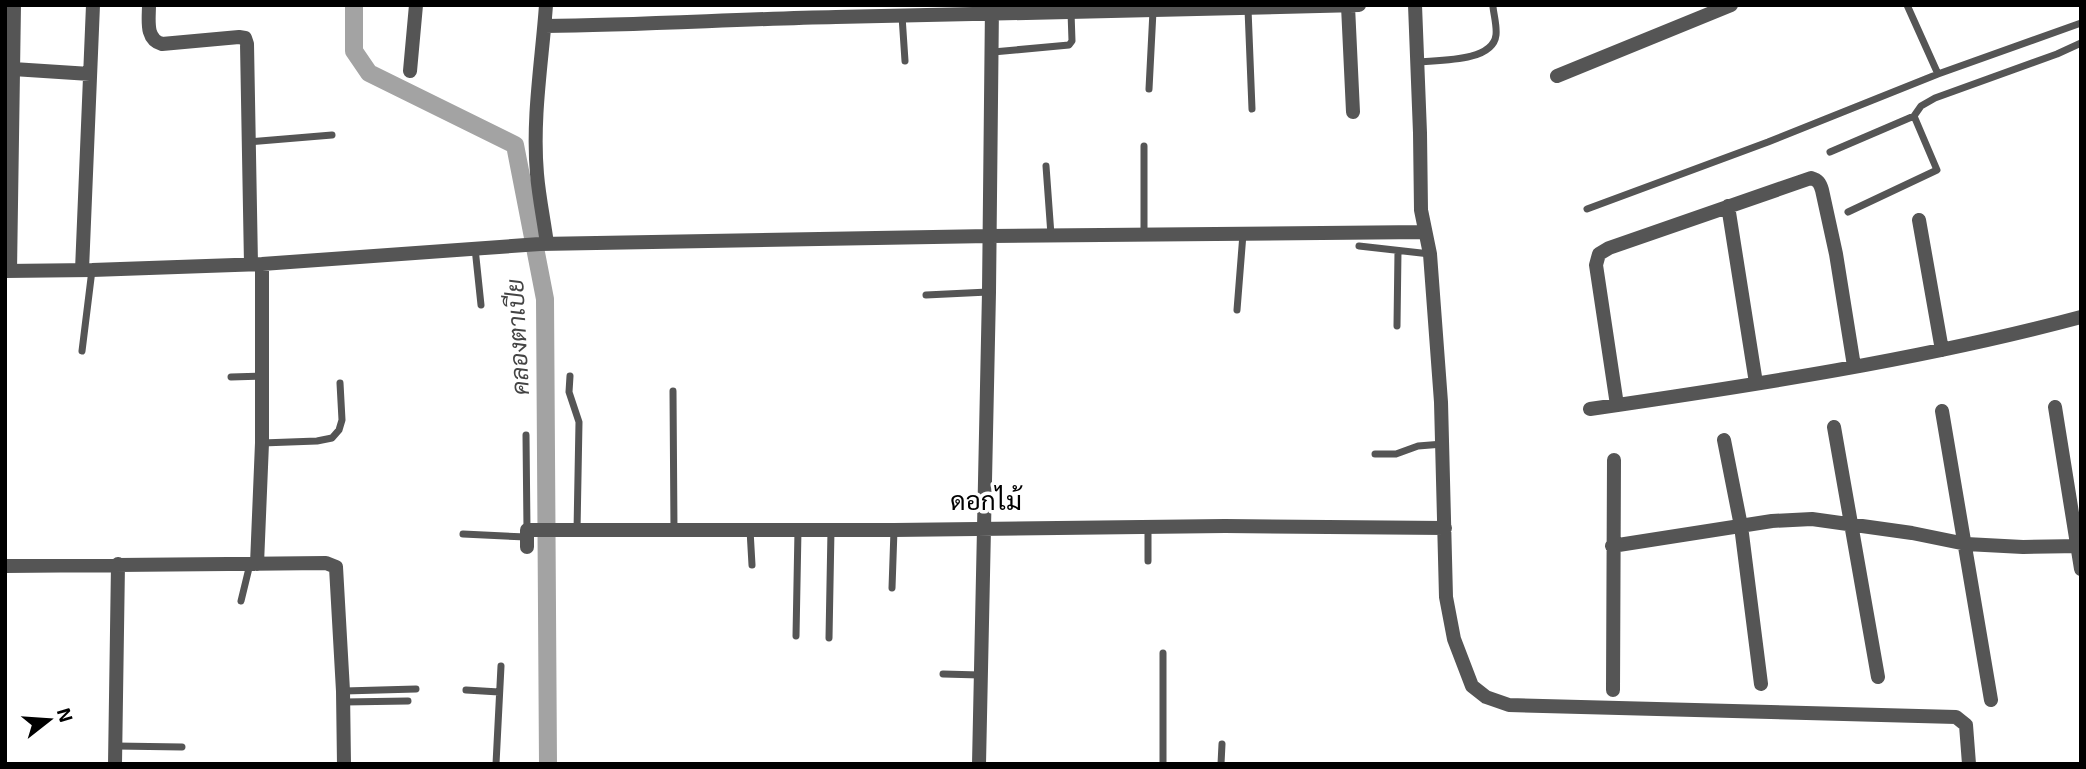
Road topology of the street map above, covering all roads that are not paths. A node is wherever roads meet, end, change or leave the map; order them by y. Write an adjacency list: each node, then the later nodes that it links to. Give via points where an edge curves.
1 (14, 5): 24 (street)
2 (93, 5): 26 (street)
3 (149, 5): 34 (street, via 150,35 162,44 244,38)
4 (416, 5): 25 (street)
5 (547, 5): 19 (street)
6 (1359, 5): 10 (street)
7 (1415, 5): 23 (street)
8 (1731, 5): 28 (street)
9 (1907, 5): 27 (lane)
10 (1348, 6): 13 (street); 31 (street)
11 (1493, 7): 23 (lane, via 1496,34 1487,51)
12 (992, 9): 16 (street); 17 (street); 21 (street)
13 (1248, 9): 14 (street); 30 (lane)
14 (1153, 10): 16 (street); 29 (lane)
15 (884, 11): 17 (street); 19 (street)
16 (1071, 11): 21 (lane, via 1069,45)
17 (902, 15): 22 (lane)
18 (2081, 23): 27 (lane)
19 (545, 26): 47 (street, via 536,137)
20 (2081, 43): 32 (lane, via 1935,98)
21 (993, 52): 46 (street)
22 (905, 61)
23 (1418, 62): 42 (street)
24 (13, 69): 26 (street); 54 (street)
25 (410, 71)
26 (90, 74): 53 (street)
27 (1938, 74): 39 (lane)
28 (1557, 76)
29 (1149, 89)
30 (1252, 109)
31 (1353, 111)
32 (1914, 116): 36 (lane); 40 (lane, via 1937,170)
33 (332, 135): 34 (lane)
34 (249, 142): 52 (street)
35 (1144, 146): 45 (lane)
36 (1830, 152)
37 (1046, 166): 44 (lane)
38 (1728, 206): 63 (street, via 1811,178 1821,184); 68 (street); 70 (street, via 1599,254 1596,265)
39 (1587, 209)
40 (1848, 212)
41 (1919, 220): 61 (street)
42 (1425, 232): 43 (street); 51 (street)
43 (1243, 234): 45 (street); 58 (lane)
44 (1051, 235): 45 (street); 46 (street)
45 (1144, 235)
46 (990, 236): 47 (street); 55 (street)
47 (544, 244): 49 (street)
48 (1359, 246): 50 (lane)
49 (479, 247): 52 (street); 57 (lane)
50 (1398, 251): 51 (lane); 60 (lane)
51 (1430, 254): 78 (street)
52 (257, 264): 53 (street); 64 (street)
53 (87, 270): 54 (street); 62 (lane)
54 (8, 271)
55 (989, 292): 56 (lane); 85 (street)
56 (926, 295)
57 (481, 305)
58 (1237, 310)
59 (2081, 317): 61 (street)
60 (1398, 326)
61 (1942, 350): 63 (street)
62 (82, 351)
63 (1854, 366): 68 (street)
64 (262, 376): 66 (lane); 77 (street)
65 (570, 376): 90 (lane, via 569,392 579,422)
66 (231, 377)
67 (340, 383): 77 (lane, via 342,420 332,438)
68 (1756, 383): 70 (street)
69 (673, 391): 91 (lane)
70 (1617, 405): 72 (street)
71 (2054, 407): 96 (street)
72 (1590, 409)
73 (1942, 411): 94 (street)
74 (1834, 427): 81 (street)
75 (526, 436): 93 (lane)
76 (1724, 440): 82 (street)
77 (262, 443): 99 (street)
78 (1443, 444): 79 (lane); 84 (street)
79 (1375, 454)
80 (1614, 460): 95 (street)
81 (1851, 523): 82 (street, via 1812,519); 94 (street); 111 (street)
82 (1741, 526): 95 (street); 112 (street)
83 (1147, 527): 84 (street); 85 (street); 97 (lane)
84 (1445, 528): 129 (street, via 1446,597 1454,639 1472,686 1486,697 1509,705 1956,717 1966,725)
85 (984, 529): 89 (street); 110 (street)
86 (750, 530): 87 (street); 91 (street); 100 (lane)
87 (797, 530): 88 (street); 105 (lane)
88 (831, 530): 89 (street); 106 (lane)
89 (894, 530): 103 (lane)
90 (577, 531): 91 (street); 93 (street)
91 (674, 531)
92 (463, 534): 93 (lane)
93 (529, 536)
94 (1966, 544): 96 (street); 118 (street)
95 (1612, 546): 115 (street)
96 (2079, 547): 102 (street)
97 (1148, 561)
98 (118, 564): 99 (street); 101 (street); 121 (street)
99 (254, 564): 104 (lane); 117 (street, via 326,564 336,568)
100 (752, 565)
101 (5, 566)
102 (2081, 569)
103 (892, 588)
104 (241, 601)
105 (796, 636)
106 (829, 638)
107 (1163, 653): 127 (lane)
108 (501, 666): 116 (lane)
109 (943, 674): 110 (lane)
110 (981, 675): 126 (street)
111 (1878, 677)
112 (1761, 684)
113 (416, 690): 117 (lane)
114 (466, 690): 116 (lane)
115 (1613, 690)
116 (499, 692): 125 (lane)
117 (343, 696): 119 (lane); 124 (street)
118 (1991, 700)
119 (408, 701)
120 (1222, 744): 128 (lane)
121 (115, 747): 122 (lane); 123 (street)
122 (181, 747)
123 (114, 764)
124 (344, 764)
125 (496, 764)
126 (979, 764)
127 (1163, 764)
128 (1221, 764)
129 (1969, 764)

